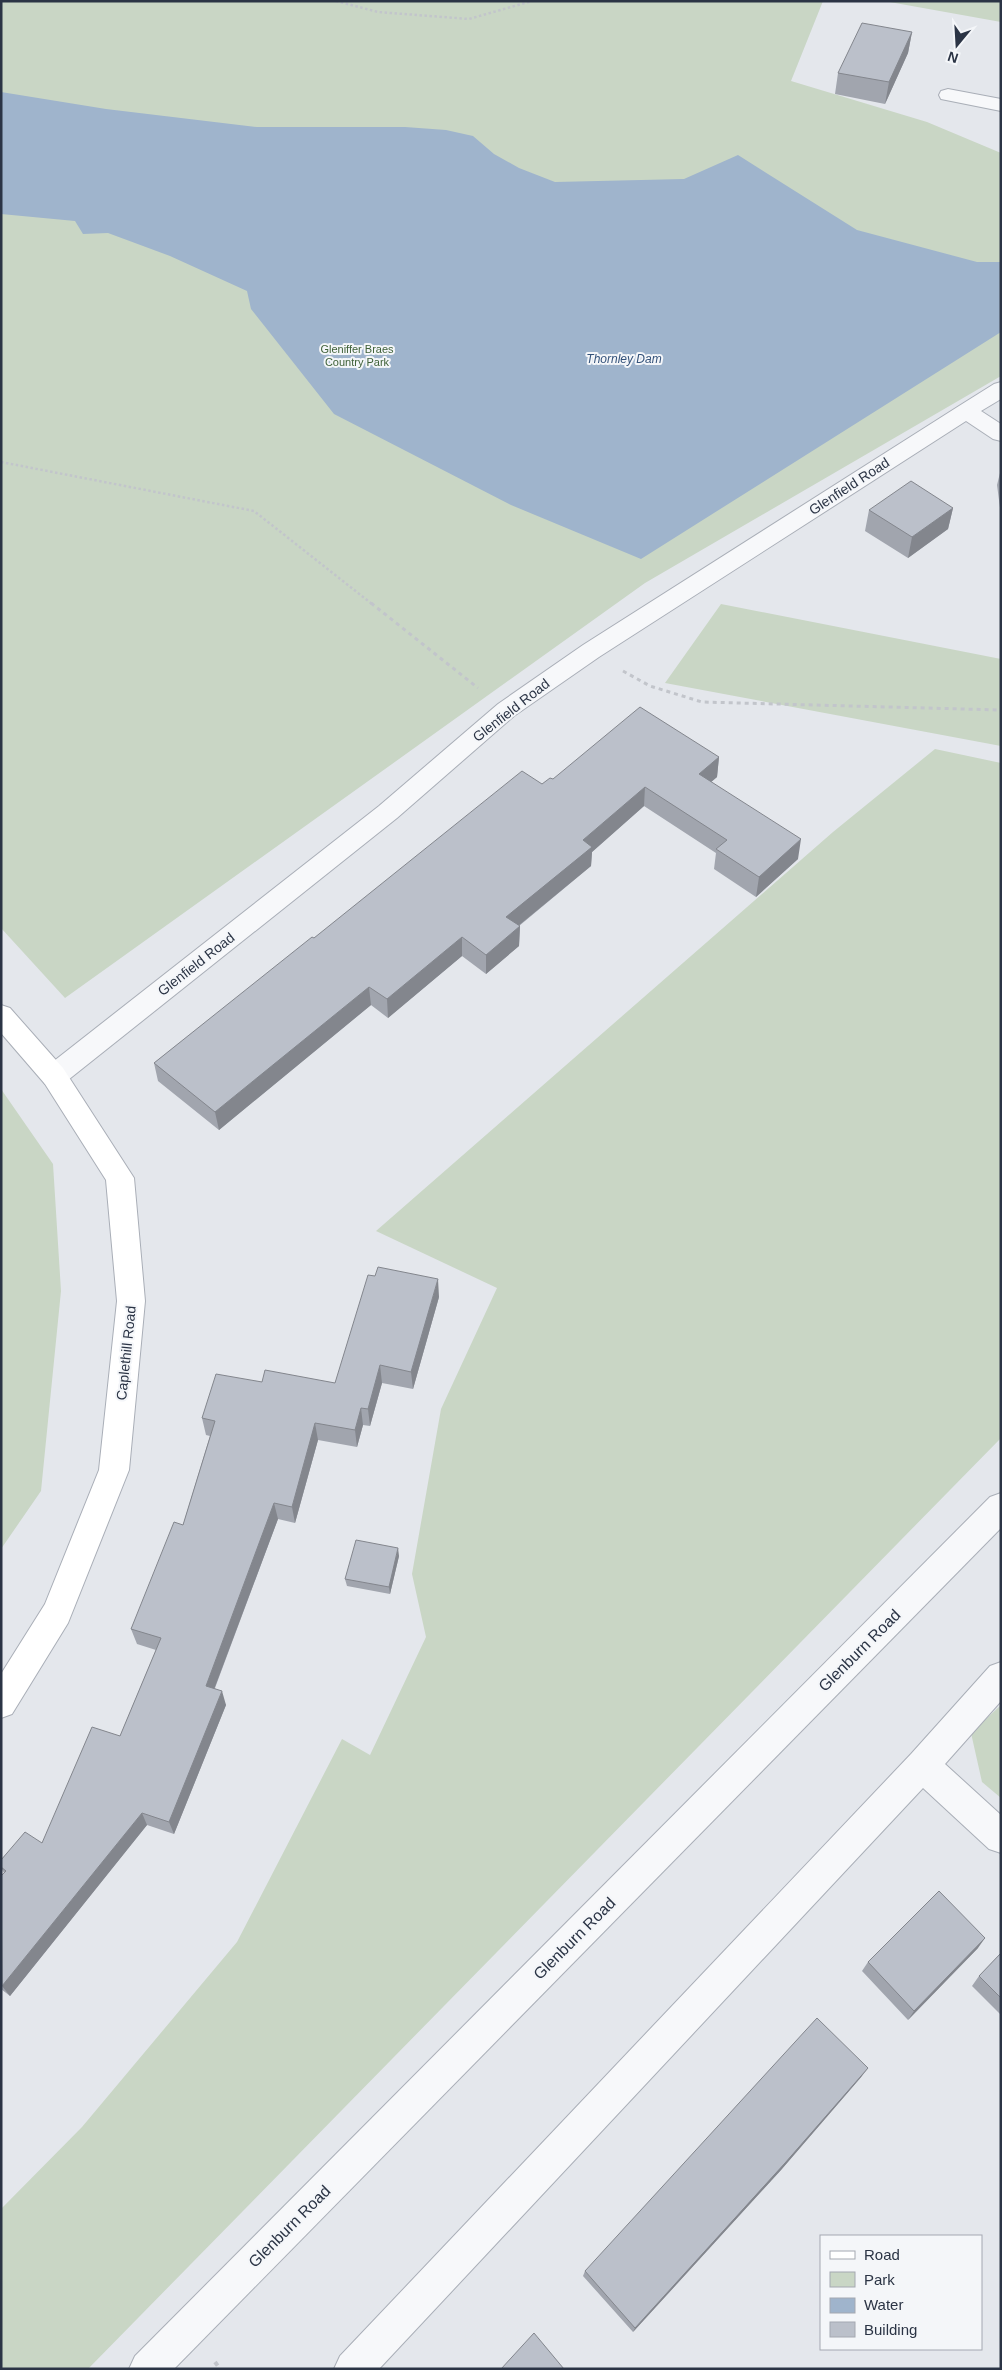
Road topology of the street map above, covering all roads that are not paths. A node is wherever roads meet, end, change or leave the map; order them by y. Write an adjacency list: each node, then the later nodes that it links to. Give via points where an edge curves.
1 (948, 95): 2 (street)
2 (1001, 105)
3 (1001, 389): 4 (street, Glenfield Road)
4 (966, 411): 5 (street); 7 (street, Glenfield Road, via 590,651 506,710 388,812)
5 (1001, 434)
6 (1, 1015): 7 (main road, Caplethill Road)
7 (54, 1076): 10 (main road, Caplethill Road, via 120,1178 132,1300 114,1470 57,1613)
8 (1001, 1507): 13 (street, Glenburn Road)
9 (1001, 1677): 11 (street)
10 (1, 1703)
11 (922, 1765): 12 (street); 14 (street)
12 (1001, 1837)
13 (148, 2369)
14 (353, 2369)

